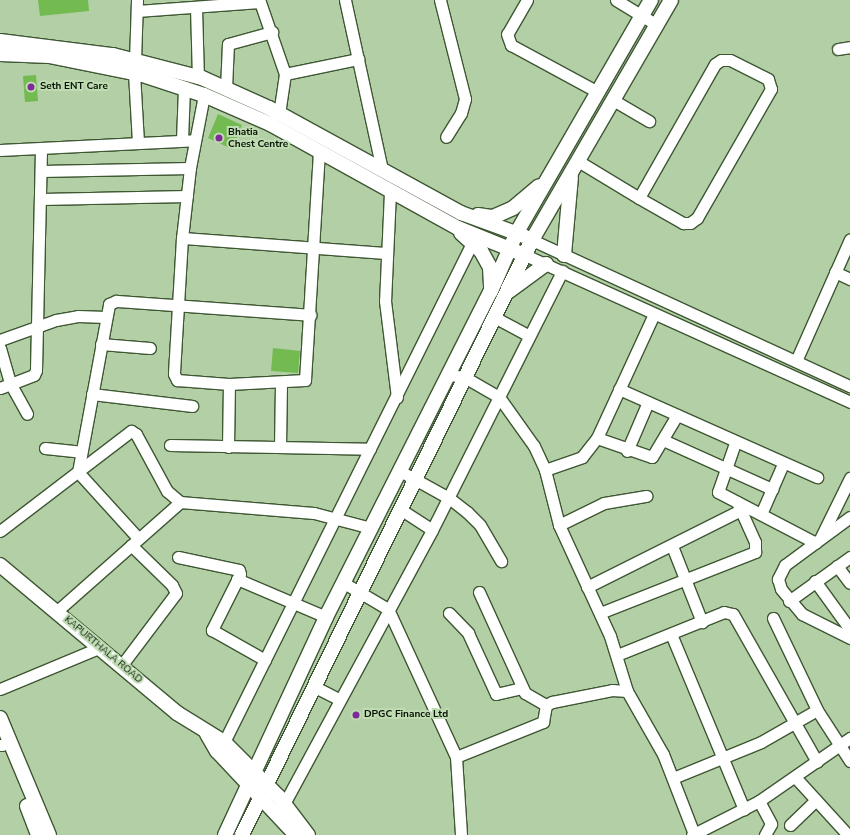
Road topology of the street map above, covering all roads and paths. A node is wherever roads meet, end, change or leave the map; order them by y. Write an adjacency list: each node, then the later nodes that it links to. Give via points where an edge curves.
1 (345, 0): 16 (street)
2 (440, 0): 27 (street, via 465,99 461,112)
3 (527, 0): 22 (street, via 506,34 506,39 511,45)
4 (616, 0): 9 (street)
5 (651, 0): 9 (main road)
6 (671, 0): 10 (main road)
7 (137, 5): 8 (street); 17 (street)
8 (196, 7): 11 (street, via 260,2); 19 (street)
9 (642, 16): 10 (street); 22 (main road)
10 (657, 25): 24 (main road)
11 (272, 32): 18 (street); 21 (street, via 228,44)
12 (0, 41): 17 (main road)
13 (850, 47): 14 (street)
14 (838, 49)
15 (0, 54): 17 (main road, via 49,56)
16 (358, 59): 18 (street); 36 (street)
17 (134, 67): 19 (main road); 20 (main road); 30 (street)
18 (285, 74): 25 (street)
19 (198, 78): 21 (main road)
20 (184, 89): 23 (main road); 28 (street)
21 (226, 89): 25 (main road)
22 (598, 92): 38 (main road)
23 (204, 95): 29 (street); 33 (main road, via 270,124)
24 (613, 100): 26 (street); 34 (main road)
25 (279, 114): 36 (main road)
26 (649, 121)
27 (446, 137)
28 (182, 140): 29 (street); 30 (street)
29 (195, 140): 35 (street)
30 (138, 143): 31 (street)
31 (41, 149): 32 (street); 37 (street)
32 (0, 150)
33 (319, 153): 39 (main road); 50 (street)
34 (574, 167): 41 (street); 48 (main road); 54 (main road)
35 (190, 168): 37 (street); 40 (street)
36 (382, 170): 43 (main road)
37 (41, 171): 42 (street)
38 (546, 179): 43 (main road, via 513,208 493,217); 45 (main road)
39 (390, 192): 44 (main road); 52 (street)
40 (188, 196): 42 (street); 46 (street)
41 (639, 198): 41 (street, via 683,223 697,218 771,89 768,79 730,60 721,60 715,64)
42 (41, 199): 66 (street)
43 (461, 213): 45 (main road)
44 (453, 226): 49 (main road); 51 (main road)
45 (517, 232): 48 (main road); 51 (main road)
46 (182, 238): 50 (street); 61 (street)
47 (850, 239): 57 (street)
48 (532, 240): 53 (main road); 54 (street)
49 (472, 243): 59 (main road, via 490,267); 82 (street)
50 (313, 249): 52 (street); 63 (street)
51 (509, 249): 53 (main road); 59 (main road)
52 (386, 253): 82 (street, via 385,302)
53 (525, 255): 55 (street); 60 (main road)
54 (564, 255): 72 (street)
55 (546, 264): 56 (street); 60 (main road)
56 (562, 270): 62 (street); 67 (street)
57 (835, 272): 58 (street); 72 (street)
58 (850, 279)
59 (491, 291): 73 (main road)
60 (506, 292): 65 (main road)
61 (178, 307): 63 (street); 64 (street, via 116,301 109,304); 76 (street, via 174,374 177,380)
62 (654, 314): 80 (street); 85 (street)
63 (310, 315): 77 (street, via 307,376 301,382)
64 (106, 317): 66 (street, via 78,316); 69 (street)
65 (494, 317): 67 (street); 74 (main road)
66 (37, 325): 68 (street); 75 (street, via 35,373)
67 (528, 336): 83 (street)
68 (0, 340)
69 (101, 344): 71 (street); 81 (street)
70 (0, 348): 75 (street)
71 (150, 348)
72 (796, 361): 78 (street)
73 (447, 374): 74 (street); 102 (main road)
74 (466, 378): 83 (street); 106 (main road)
75 (10, 383): 79 (street); 87 (street)
76 (229, 384): 77 (street); 93 (street)
77 (280, 384): 94 (street)
78 (850, 386)
79 (0, 388)
80 (619, 389): 84 (street); 89 (street)
81 (92, 394): 86 (street); 98 (street)
82 (397, 397): 96 (street)
83 (499, 397): 100 (street, via 534,446); 109 (street)
84 (648, 402): 88 (street); 97 (street)
85 (850, 402)
86 (192, 406)
87 (27, 414)
88 (677, 415): 90 (street); 91 (street)
89 (598, 438): 97 (street); 100 (street, via 582,457)
90 (663, 440): 97 (street, via 652,457); 101 (street)
91 (735, 443): 99 (street); 101 (street)
92 (170, 445): 93 (street)
93 (228, 447): 94 (street)
94 (280, 447): 96 (street)
95 (45, 448): 98 (street)
96 (370, 449): 114 (street)
97 (627, 451)
98 (81, 452): 103 (street)
99 (783, 464): 104 (street); 107 (street)
100 (545, 470): 116 (street)
101 (726, 470): 107 (street); 111 (street, via 718,492)
102 (400, 471): 106 (street); 117 (main road)
103 (78, 472): 110 (street, via 131,431 136,434 167,491); 119 (street); 120 (street)
104 (817, 477)
105 (850, 478): 121 (street)
106 (414, 480): 109 (street); 112 (main road)
107 (772, 489): 113 (street)
108 (646, 496): 116 (street, via 604,503)
109 (449, 498): 118 (street); 125 (street, via 480,525)
110 (180, 502): 114 (street, via 281,508); 120 (street)
111 (739, 506): 113 (street); 122 (street); 129 (street, via 755,542 755,552)
112 (400, 509): 118 (street); 134 (main road)
113 (761, 514): 121 (street)
114 (337, 518): 117 (street); 137 (street)
115 (850, 518): 121 (street)
116 (559, 525): 133 (street)
117 (371, 528): 131 (main road)
118 (432, 530): 138 (street)
119 (0, 531)
120 (135, 541): 139 (street); 150 (street, via 176,593)
121 (818, 541): 136 (street, via 780,571 778,579)
122 (672, 546): 129 (street); 133 (street)
123 (178, 557): 128 (street, via 236,568 240,574)
124 (850, 558): 127 (street)
125 (501, 561)
126 (0, 565): 139 (main road, KAPURTHALA ROAD)
127 (837, 566): 130 (street); 132 (street)
128 (237, 579): 137 (street); 149 (street, via 212,632)
129 (686, 580): 141 (street); 144 (street)
130 (815, 581): 136 (street); 145 (street)
131 (344, 583): 134 (street); 142 (main road)
132 (850, 583)
133 (587, 586): 141 (street)
134 (359, 592): 138 (street); 151 (main road)
135 (479, 592): 152 (street)
136 (789, 601): 145 (street, via 814,622)
137 (293, 605): 142 (street); 149 (street)
138 (388, 609): 155 (street); 165 (street)
139 (57, 611): 147 (main road, KAPURTHALA ROAD)
140 (449, 613): 152 (street, via 468,633 496,694)
141 (600, 613): 148 (street)
142 (326, 617): 170 (main road)
143 (773, 618): 157 (street)
144 (702, 622): 146 (street); 159 (street, via 724,612 733,614)
145 (848, 632)
146 (670, 634): 148 (street); 166 (street)
147 (101, 647): 150 (main road, KAPURTHALA ROAD); 153 (street)
148 (617, 655): 154 (street)
149 (265, 660): 162 (street)
150 (121, 666): 160 (main road, KAPURTHALA ROAD)
151 (313, 686): 155 (street); 172 (main road)
152 (522, 688): 156 (street, via 528,697)
153 (0, 689)
154 (627, 691): 156 (street, via 592,692); 171 (street)
155 (340, 700): 175 (street)
156 (546, 705): 165 (street, via 543,722)
157 (818, 710): 159 (street); 164 (street)
158 (0, 718): 180 (main road)
159 (794, 724): 166 (street); 168 (street)
160 (206, 733): 162 (main road); 170 (main road, via 217,750)
161 (850, 738): 164 (street)
162 (224, 742): 170 (main road)
163 (1, 744): 179 (main road)
164 (841, 746): 167 (street); 168 (street)
165 (456, 757): 185 (street)
166 (723, 759): 171 (street); 176 (street)
167 (850, 761)
168 (817, 762): 169 (street)
169 (795, 777): 173 (street); 174 (street)
170 (252, 778): 172 (main road); 181 (main road)
171 (673, 778): 178 (street)
172 (264, 790): 175 (main road); 182 (main road); 183 (main road)
173 (816, 800): 177 (street); 187 (street)
174 (759, 801): 176 (street); 186 (street, via 771,824)
175 (284, 804): 184 (main road)
176 (744, 809): 178 (street)
177 (790, 825)
178 (697, 834)
179 (38, 835)
180 (49, 835)
181 (225, 835)
182 (242, 835)
183 (296, 835)
184 (308, 835)
185 (461, 835)
186 (765, 835)
187 (848, 835)

